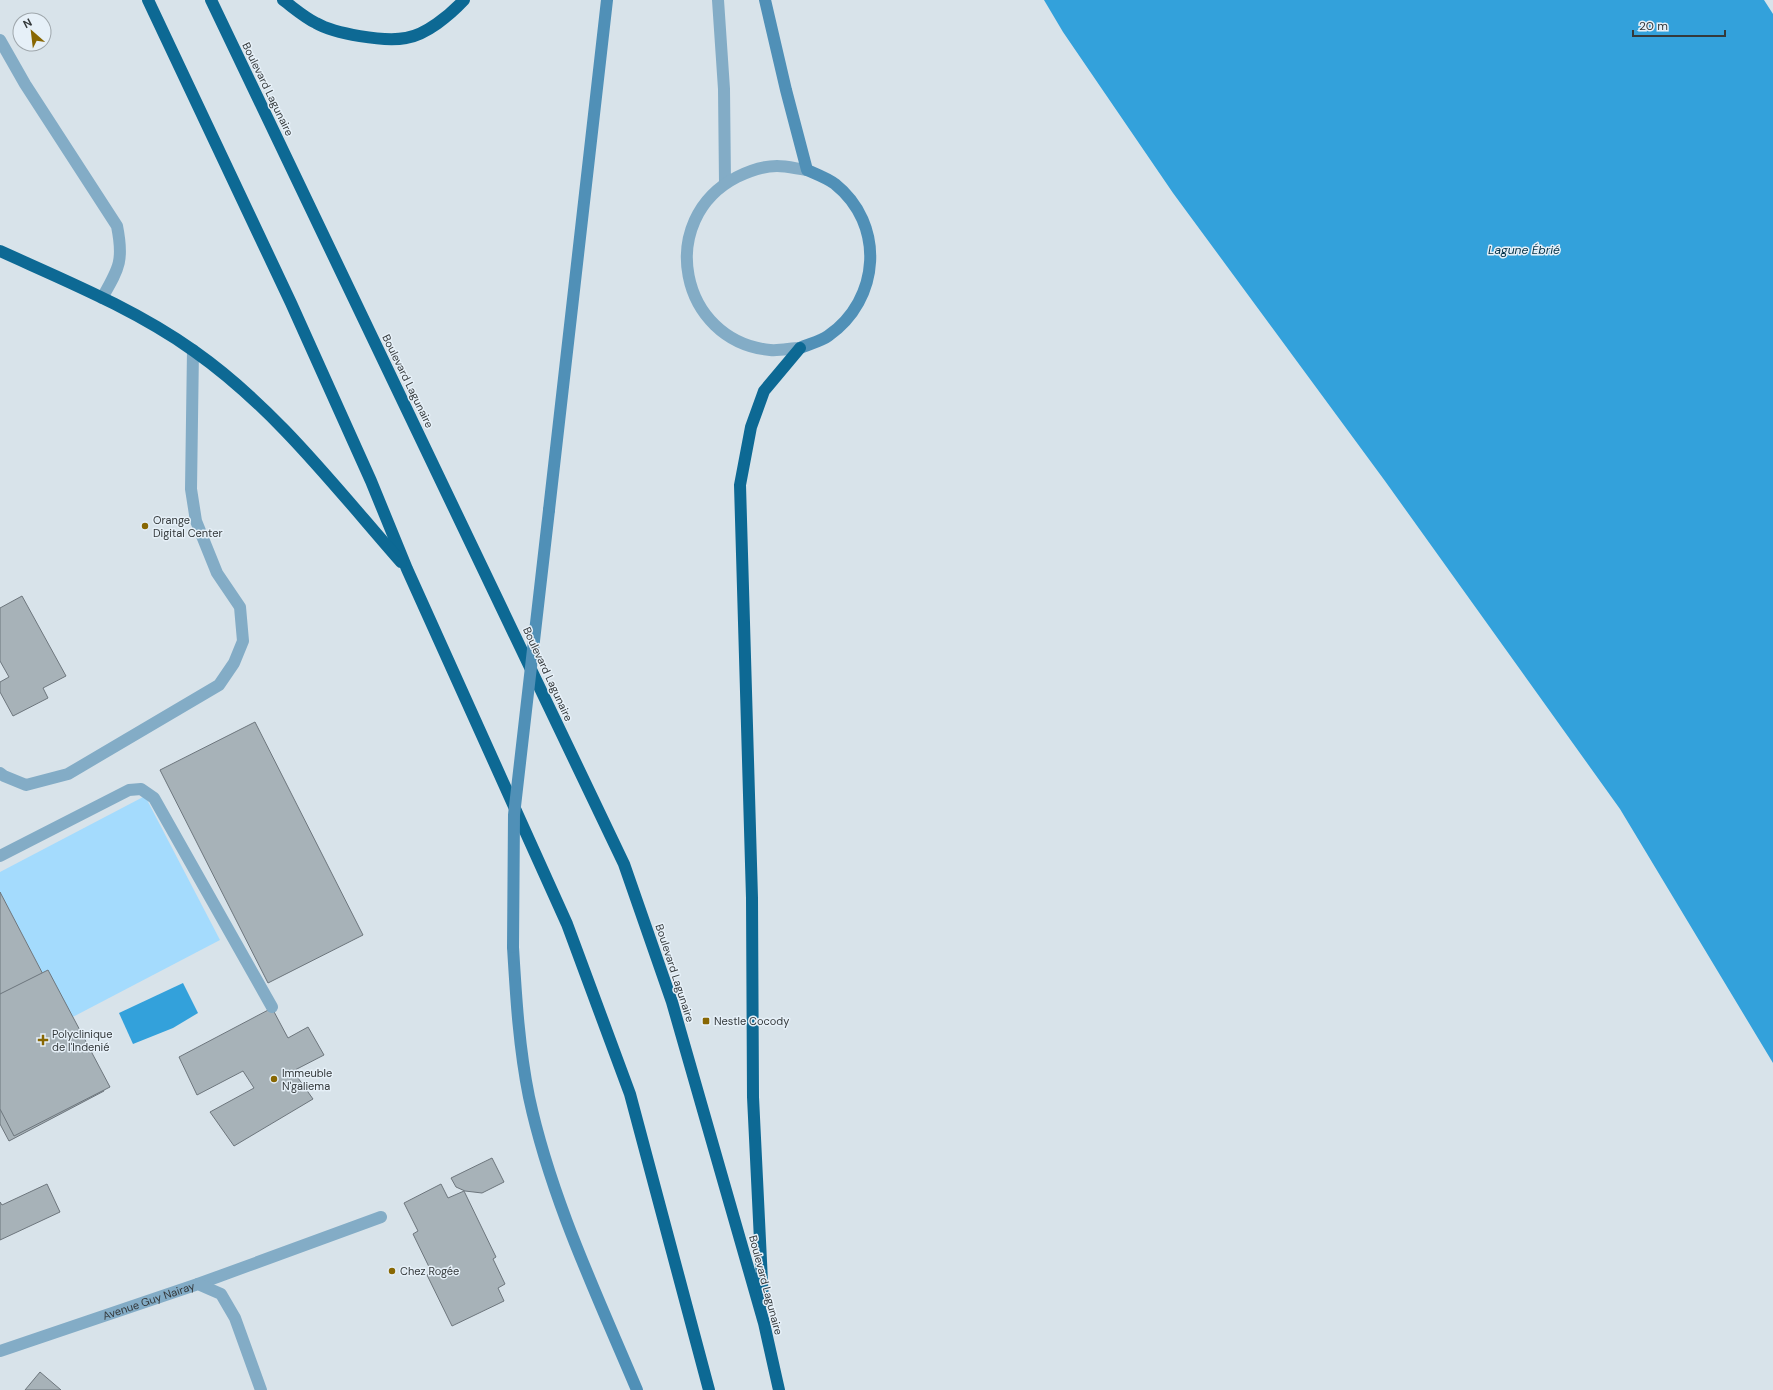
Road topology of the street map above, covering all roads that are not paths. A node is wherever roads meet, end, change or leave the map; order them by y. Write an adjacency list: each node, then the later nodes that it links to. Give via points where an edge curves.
1 (148, 0): 15 (highway, via 292,303)
2 (211, 0): 21 (highway, Boulevard Lagunaire, via 624,864 672,1002)
3 (283, 0): 4 (highway, via 316,24 350,35 385,39 406,38 432,27)
4 (464, 0)
5 (607, 0): 24 (main road, bridge, via 514,815 514,947 517,1016 529,1097 554,1186)
6 (718, 0): 10 (street, via 724,89)
7 (765, 0): 9 (main road)
8 (0, 40): 12 (street, via 25,84 117,226 121,247 118,270)
9 (807, 170): 10 (street, via 777,166 750,170); 13 (main road, via 834,183 855,205 868,232 871,261 866,290 850,316 828,336)
10 (725, 183): 13 (street, via 705,203 691,228 686,255 689,283 701,308 719,329 743,343 770,350)
11 (0, 251): 12 (highway)
12 (102, 298): 14 (highway)
13 (800, 348): 21 (highway, via 764,391 751,427 740,485 752,898 753,1097)
14 (193, 350): 15 (highway, via 240,386 298,442); 16 (street, via 191,489 196,521 217,573 240,607 243,641 234,663 219,685 68,774 26,785)
15 (407, 569): 25 (highway, via 567,924 630,1094)
16 (0, 773)
17 (0, 856): 18 (street, via 129,790 141,789 154,798)
18 (272, 1007)
19 (381, 1217): 20 (street)
20 (198, 1284): 22 (street, Avenue Guy Nairay); 23 (street, Avenue Guy Nairay, via 221,1294 235,1318)
21 (764, 1323): 26 (highway, Boulevard Lagunaire)
22 (0, 1351)
23 (261, 1390)
24 (637, 1390)
25 (709, 1390)
26 (779, 1390)

